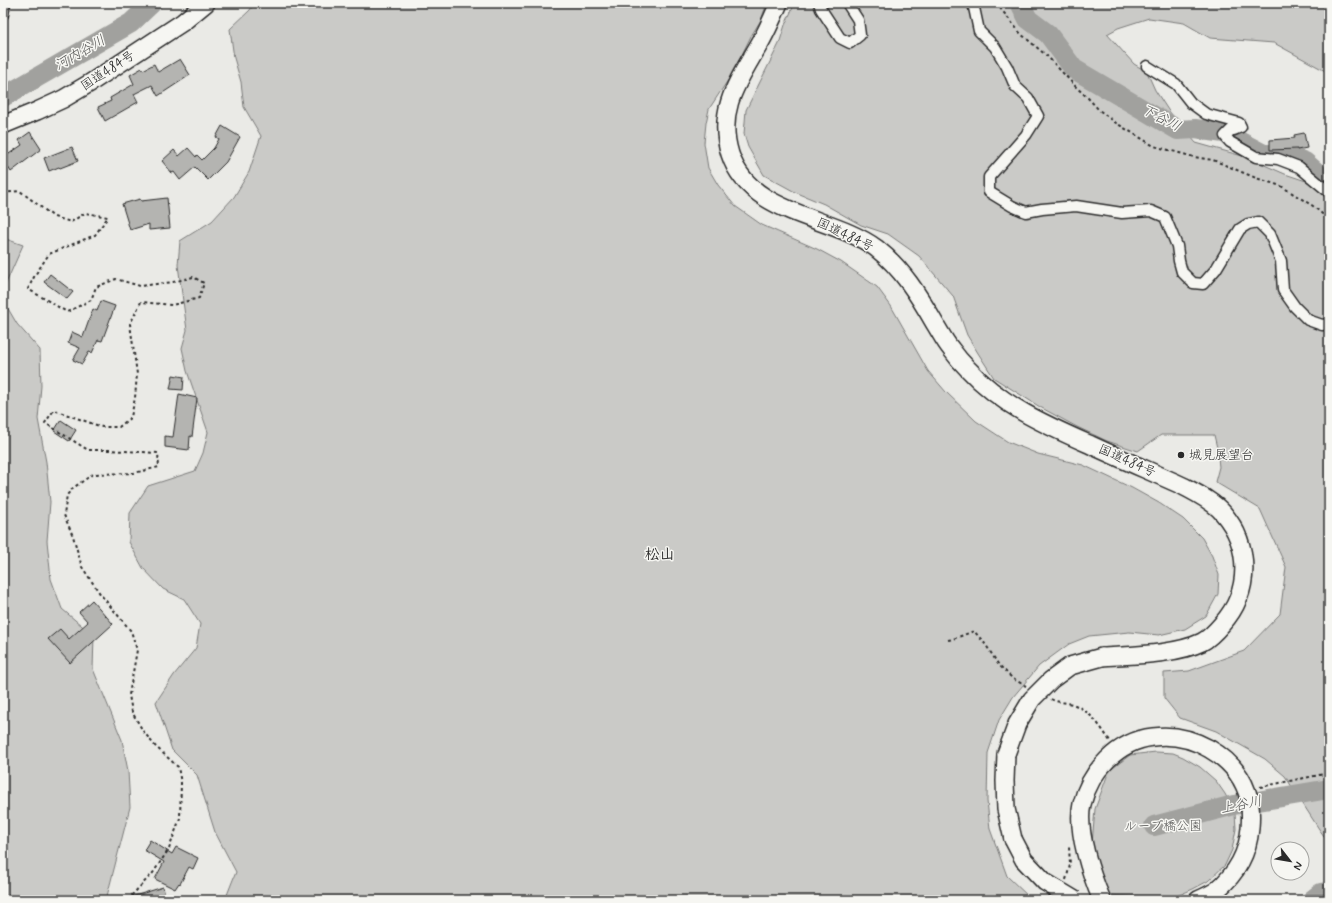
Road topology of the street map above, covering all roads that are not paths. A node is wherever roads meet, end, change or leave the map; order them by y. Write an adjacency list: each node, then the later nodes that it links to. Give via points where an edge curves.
1 (5, 3): 7 (street)
2 (206, 3): 9 (highway, 国道484号, via 183,22 90,83 63,99)
3 (779, 3): 12 (highway, 国道484号, bridge, via 730,98 726,118 727,140 730,156 739,173 752,188 770,201 837,228 876,248 908,280 950,349 987,389 1044,424 1205,498 1222,512 1232,525 1240,546 1245,572 1242,589 1228,619 1215,633 1191,647 1102,657 1070,666 1032,699 1017,724 1006,754 1005,781 1006,809 1013,839 1024,860 1045,882)
4 (819, 3): 5 (street, via 840,38 850,43 860,35 858,20)
5 (847, 3)
6 (973, 3): 11 (street, via 980,31 995,47 1015,86 1028,98 1038,116 1026,135 989,177 989,192 1026,212 1076,206 1122,212 1151,211 1165,217 1177,246 1182,272 1193,284 1203,284 1216,269 1240,229 1258,222 1270,234 1281,261 1283,290 1291,302 1308,320 1322,326)
7 (3, 14)
8 (1147, 66): 10 (street, via 1176,84 1191,103 1206,114 1239,123 1241,127 1230,130 1225,136 1230,142 1256,157 1278,159 1300,167)
9 (3, 125)
10 (1329, 192)
11 (1329, 324)
12 (1075, 900)
13 (1102, 900): 14 (highway, via 1084,847 1081,826 1082,804 1090,783 1101,766 1118,751 1135,742 1169,736 1212,749 1229,763 1248,793 1250,834 1244,855 1234,873 1216,891)
14 (1198, 900)

